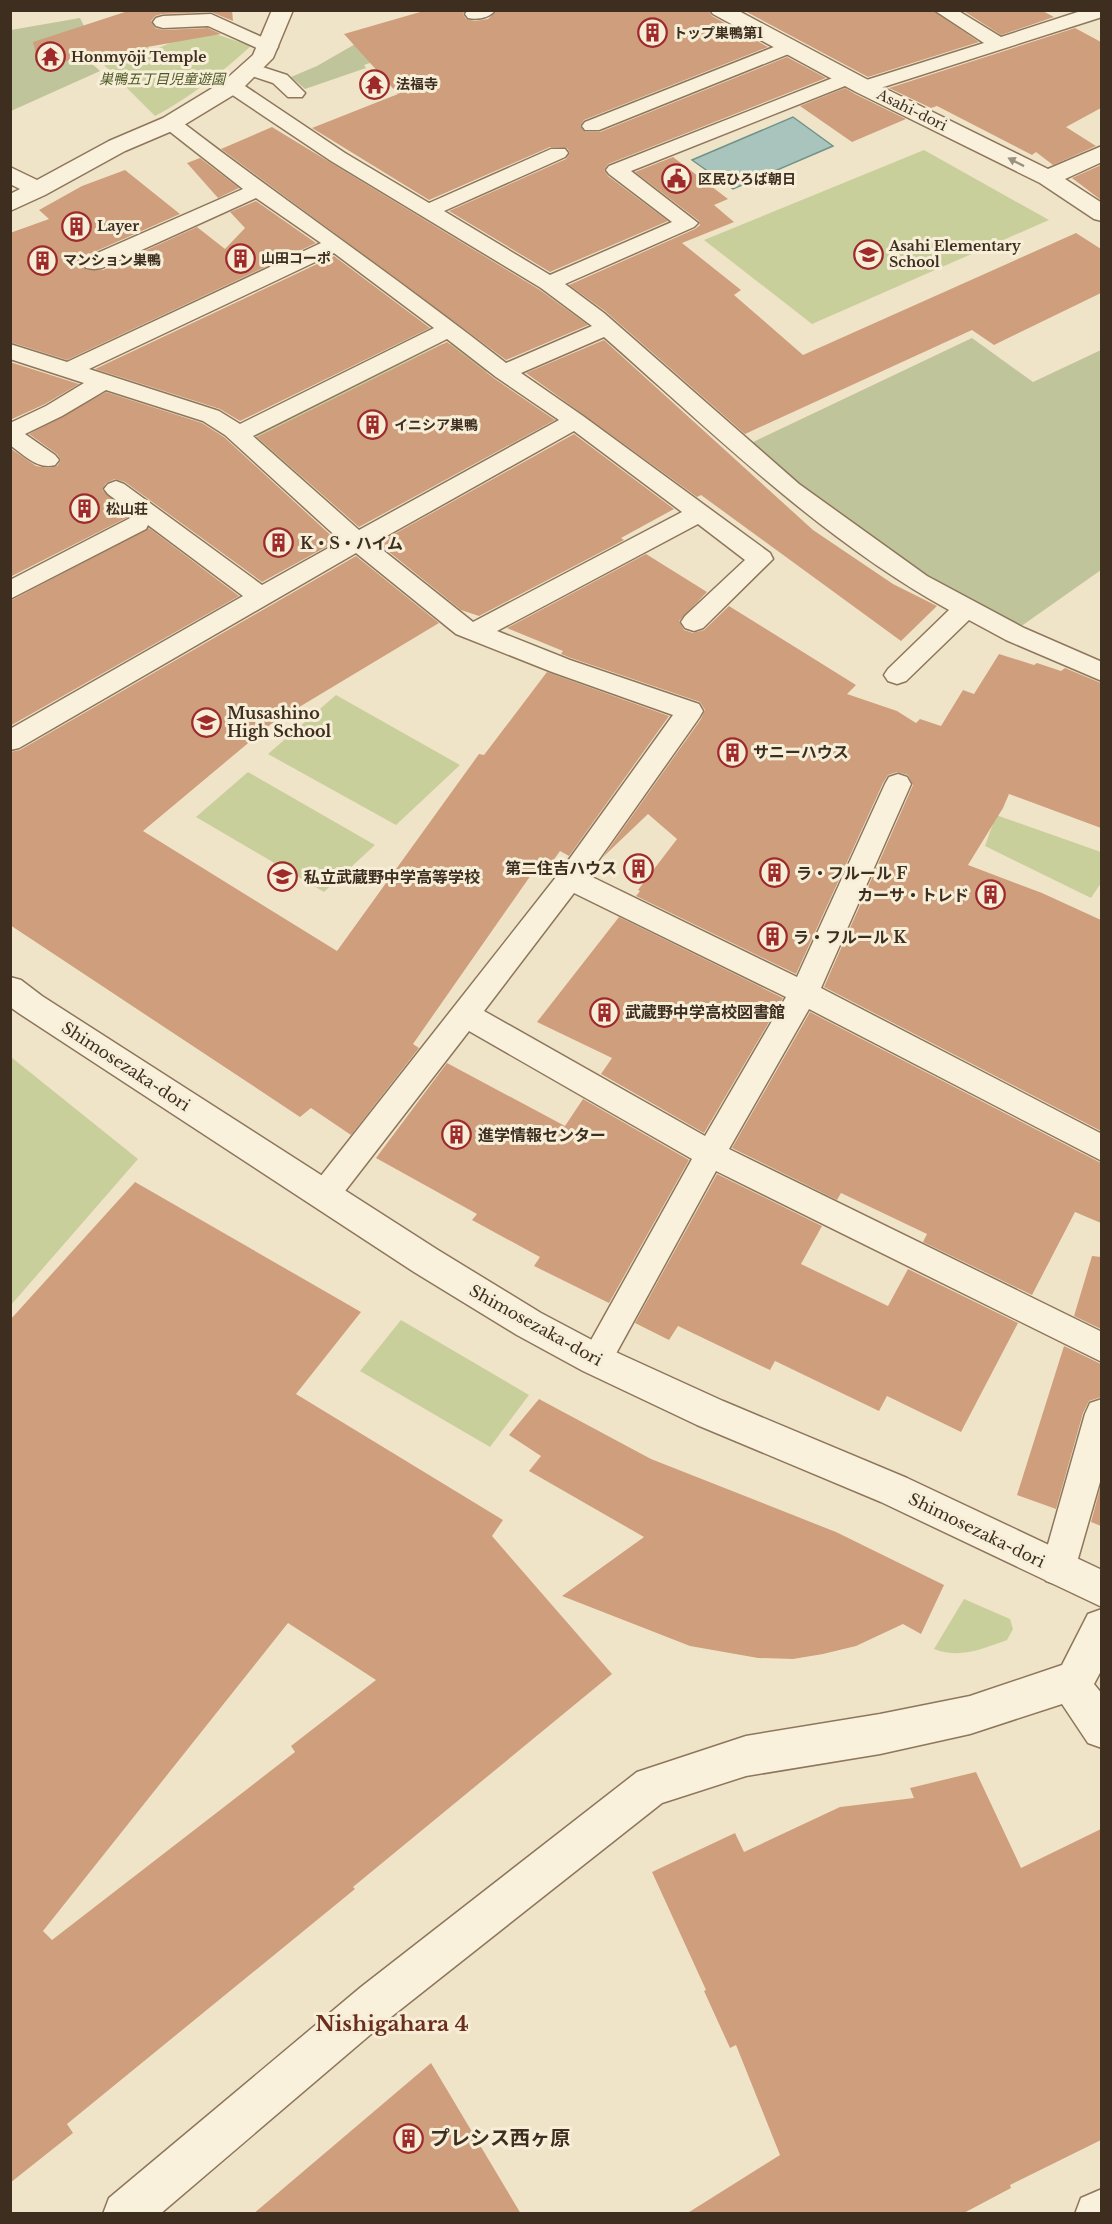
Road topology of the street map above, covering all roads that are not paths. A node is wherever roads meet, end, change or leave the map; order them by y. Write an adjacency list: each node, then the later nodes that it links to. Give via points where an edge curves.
1 (283, 10): 7 (street)
2 (943, 10): 6 (lane)
3 (1101, 11): 6 (lane)
4 (727, 12): 8 (street, Asahi-dori)
5 (163, 22): 7 (lane, via 211,20)
6 (998, 43): 10 (lane)
7 (268, 47): 9 (street)
8 (789, 47): 10 (street, Asahi-dori); 14 (lane)
9 (250, 69): 11 (street); 12 (lane, via 280,79)
10 (856, 83): 18 (street, Asahi-dori, one-way to 10); 26 (lane, via 616,170 687,223)
11 (232, 86): 13 (street); 22 (lane)
12 (296, 93)
13 (171, 123): 19 (street, via 117,146); 20 (lane)
14 (592, 126)
15 (558, 153): 22 (lane)
16 (1101, 153): 18 (street)
17 (10, 174): 19 (street)
18 (1048, 178): 23 (street, Asahi-dori)
19 (37, 190): 21 (street)
20 (258, 190): 24 (lane); 25 (lane)
21 (10, 204)
22 (428, 211): 26 (lane)
23 (1101, 214)
24 (336, 244): 27 (lane); 30 (lane)
25 (94, 263)
26 (549, 283): 28 (lane)
27 (449, 328): 31 (lane); 35 (lane)
28 (606, 328): 31 (lane); 43 (lane, via 791,489 918,582)
29 (10, 351): 30 (lane)
30 (69, 370): 32 (lane)
31 (504, 372): 33 (lane)
32 (105, 380): 34 (lane); 35 (lane, via 211,416)
33 (575, 421): 38 (lane); 40 (lane)
34 (10, 433): 36 (lane)
35 (238, 434): 40 (lane)
36 (47, 460)
37 (116, 489): 42 (lane)
38 (698, 514): 44 (lane, via 761,559); 45 (lane)
39 (137, 523): 41 (lane)
40 (357, 542): 42 (lane); 45 (lane)
41 (10, 591)
42 (261, 597): 48 (lane)
43 (966, 608): 46 (lane); 47 (lane)
44 (694, 621)
45 (474, 632): 50 (lane, via 690,711)
46 (1101, 672)
47 (897, 675)
48 (10, 741)
49 (898, 784): 52 (lane)
50 (570, 879): 52 (lane); 53 (lane)
51 (10, 989): 56 (street, Shimosezaka-dori)
52 (804, 993): 54 (lane); 55 (lane)
53 (466, 1015): 55 (lane); 56 (lane)
54 (1101, 1149)
55 (710, 1154): 57 (lane); 58 (lane)
56 (324, 1195): 58 (street, Shimosezaka-dori, via 529,1324)
57 (1101, 1348)
58 (596, 1360): 60 (street, Shimosezaka-dori, via 894,1490)
59 (1101, 1414): 60 (lane)
60 (1058, 1569): 61 (street, Shimosezaka-dori)
61 (1101, 1589)
62 (1101, 1627): 63 (street, via 1076,1679)
63 (1070, 1682): 64 (street); 66 (street, via 970,1715 746,1756 651,1786 376,2002)
64 (1101, 1729)
65 (1101, 2211): 67 (street)
66 (125, 2214)
67 (1097, 2214)

